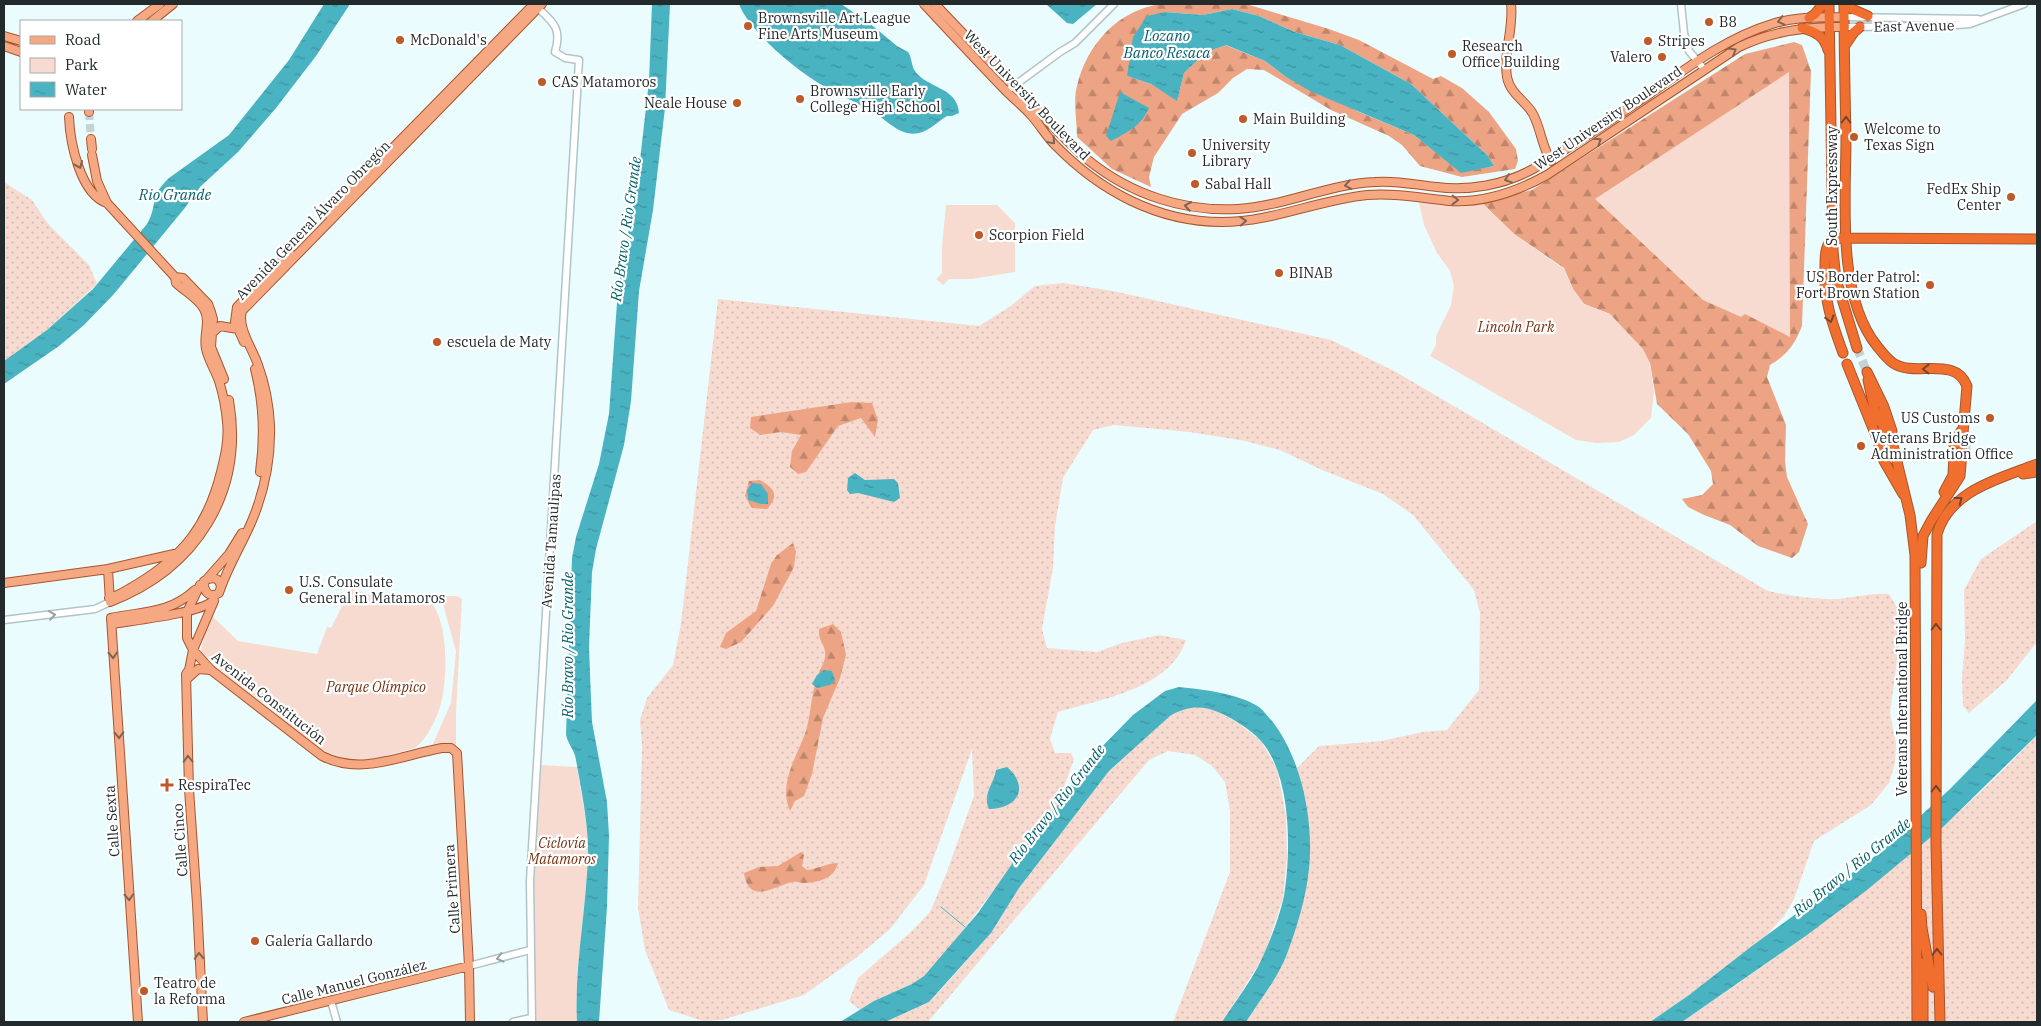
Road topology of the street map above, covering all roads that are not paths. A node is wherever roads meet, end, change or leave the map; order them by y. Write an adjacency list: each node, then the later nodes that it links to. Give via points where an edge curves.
1 (160, 4): 17 (main road)
2 (173, 4): 18 (main road)
3 (924, 4): 31 (main road, West University Boulevard)
4 (935, 4): 31 (main road, West University Boulevard)
5 (1114, 4): 31 (street, via 1075,43)
6 (1511, 4): 34 (main road, via 1508,78 1516,96 1533,113)
7 (1681, 4): 28 (street, via 1689,51)
8 (1823, 4): 15 (highway)
9 (1829, 4): 19 (highway, South Expressway)
10 (1846, 4): 13 (highway, South Expressway); 14 (highway)
11 (2024, 4): 16 (street, East Avenue)
12 (538, 5): 45 (main road, Avenida General Álvaro Obregón); 86 (street, Avenida Tamaulipas, via 556,28 555,52 565,58 579,60 530,881)
13 (1844, 16): 14 (street, East Avenue); 19 (main road, West University Boulevard); 20 (highway, South Expressway)
14 (1868, 16): 16 (street, East Avenue)
15 (1809, 18): 19 (main road, West University Boulevard); 28 (main road, West University Boulevard, one-way to 28, via 1790,19 1760,28)
16 (1982, 19): 22 (street, East Avenue, via 1970,24 1944,26)
17 (139, 20)
18 (153, 20)
19 (1830, 22): 20 (main road, West University Boulevard); 21 (main road, West University Boulevard); 29 (highway, South Expressway)
20 (1845, 27): 22 (street, East Avenue); 26 (highway, South Expressway)
21 (1802, 28): 29 (highway, via 1822,36); 30 (main road, West University Boulevard, one-way to 21, via 1751,41)
22 (1860, 28): 26 (highway)
23 (4, 36): 24 (main road)
24 (20, 41)
25 (4, 46): 27 (main road)
26 (1845, 47): 39 (highway, South Expressway, one-way to 26)
27 (20, 52)
28 (1698, 61): 30 (street); 34 (main road, West University Boulevard)
29 (1831, 64): 40 (highway, South Expressway)
30 (1704, 69): 35 (main road, West University Boulevard, one-way to 30)
31 (1010, 89): 36 (main road, West University Boulevard, one-way to 31, via 1388,181 1360,183 1250,208 1214,209 1171,203 1135,190 1101,170); 37 (main road, West University Boulevard, one-way to 37, via 1053,143 1077,167 1141,206 1176,216 1204,221 1239,221 1352,196 1379,194)
32 (69, 117): 38 (main road, one-way to 38, via 71,143 87,183 91,191)
33 (91, 139): 38 (main road, via 97,181)
34 (1550, 159): 35 (main road); 36 (main road, West University Boulevard, one-way to 36, via 1513,178 1486,185 1456,189)
35 (1557, 168): 37 (main road, West University Boulevard, one-way to 35, via 1468,200 1497,195 1529,185)
36 (1432, 187): 37 (main road)
37 (1431, 198)
38 (107, 203): 44 (main road)
39 (1846, 211): 41 (highway, South Expressway); 42 (highway, via 1852,230)
40 (1832, 238): 41 (highway); 49 (highway, South Expressway, via 1836,278); 50 (highway, one-way to 50, via 1827,244 1824,292)
41 (1846, 239): 42 (highway); 55 (highway, South Expressway, one-way to 41, via 1967,386 1964,379 1953,370 1901,366 1892,362 1876,345 1856,303)
42 (1865, 239): 43 (highway)
43 (2037, 239)
44 (173, 274): 46 (main road, via 183,278 208,304); 58 (main road, via 176,283 202,306 207,315 205,346 219,380 227,424)
45 (238, 310): 46 (main road, via 221,321); 47 (main road, Avenida General Álvaro Obregón, via 235,322); 61 (main road, Avenida General Álvaro Obregón, via 258,364 269,413 268,452)
46 (213, 319): 48 (main road)
47 (238, 329): 48 (main road, via 220,326); 61 (main road, Avenida General Álvaro Obregón, via 254,367 264,415)
48 (211, 334): 58 (main road, via 213,356 223,377 233,423 232,448)
49 (1857, 348)
50 (1843, 353)
51 (1847, 364): 52 (highway)
52 (1862, 400): 53 (highway); 54 (highway, via 1863,411)
53 (1873, 410): 54 (highway); 54 (highway, via 1866,372 1884,407)
54 (1884, 438): 62 (highway); 62 (highway, via 1884,460)
55 (1960, 449): 63 (highway, via 1957,476); 63 (highway, via 1960,476); 66 (highway, via 1953,475 1920,534)
56 (2037, 460): 60 (highway)
57 (2037, 464): 60 (highway)
58 (226, 466): 65 (main road, via 202,523); 70 (main road, via 220,498 196,543 184,556)
59 (2037, 470): 60 (highway, via 1992,487)
60 (1982, 486): 90 (highway, one-way to 60, via 1936,541 1948,511 1961,498)
61 (259, 494): 64 (main road, Avenida General Álvaro Obregón)
62 (1907, 498): 66 (highway)
63 (1942, 504): 66 (highway, via 1925,532)
64 (249, 522): 71 (main road, Avenida General Álvaro Obregón, via 229,554); 73 (main road, Avenida General Álvaro Obregón)
65 (177, 553): 67 (main road); 69 (main road)
66 (1918, 554): 90 (highway, via 1921,919); 97 (highway, Veterans International Bridge); 98 (highway, via 1918,920)
67 (155, 560): 68 (main road); 69 (main road)
68 (108, 569): 72 (main road); 75 (main road)
69 (157, 570): 70 (main road)
70 (148, 581): 74 (main road); 75 (main road)
71 (204, 582): 73 (main road, via 216,578 220,582); 73 (main road, via 204,590 208,594 214,595); 77 (main road, Avenida General Álvaro Obregón, via 176,605); 78 (main road)
72 (4, 583)
73 (220, 590): 76 (main road, Avenida General Álvaro Obregón)
74 (119, 599): 75 (main road); 79 (main road, via 115,608)
75 (110, 600): 80 (street, one-way to 75, via 95,609)
76 (214, 601): 78 (main road, Avenida General Álvaro Obregón); 82 (main road, Calle Cinco)
77 (147, 615): 78 (main road, Avenida General Álvaro Obregón); 79 (main road, Avenida General Álvaro Obregón); 81 (main road, Avenida General Álvaro Obregón)
78 (187, 615): 82 (main road, Avenida Constitución, via 187,638)
79 (122, 616): 81 (main road, Avenida General Álvaro Obregón)
80 (4, 620)
81 (111, 621): 91 (main road, Calle Sexta, one-way to 91)
82 (193, 650): 83 (main road, Avenida Constitución); 84 (main road, Calle Cinco)
83 (211, 670): 84 (main road, via 201,668); 85 (main road, Avenida Constitución, via 316,752 338,762 368,765 445,747)
84 (188, 675): 92 (main road, Calle Cinco, one-way to 84, via 189,789)
85 (458, 755): 87 (main road, Calle Primera)
86 (530, 950): 87 (street, one-way to 87); 89 (street, Avenida Tamaulipas)
87 (469, 966): 88 (main road, Calle Manuel González); 95 (main road, Calle Primera)
88 (331, 1000): 93 (main road, Calle Manuel González); 94 (street)
89 (531, 1020): 96 (street)
90 (1938, 1020)
91 (138, 1022)
92 (203, 1022)
93 (244, 1022)
94 (337, 1022)
95 (470, 1022)
96 (513, 1022)
97 (1917, 1022)
98 (1923, 1022)

